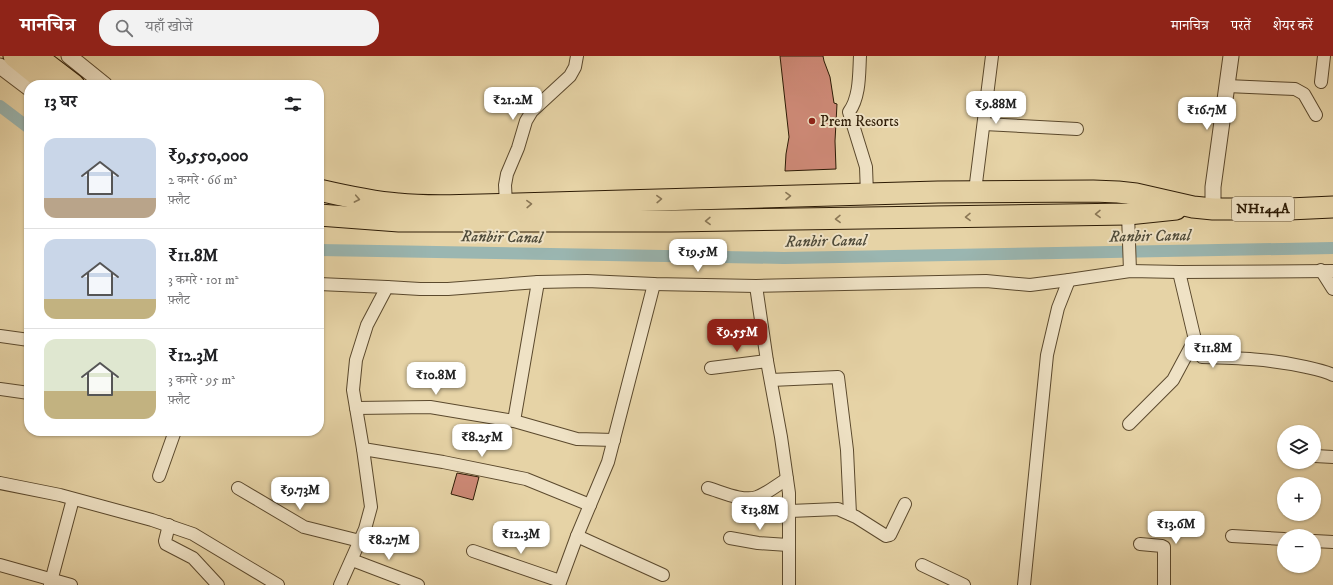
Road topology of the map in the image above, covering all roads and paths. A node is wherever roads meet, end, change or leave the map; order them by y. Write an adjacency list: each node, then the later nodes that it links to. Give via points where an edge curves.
1 (14, 56): 10 (highway)
2 (36, 56): 11 (highway)
3 (69, 56): 12 (street)
4 (577, 56): 22 (street, via 570,76 532,111 526,121 507,174)
5 (860, 56): 21 (street, via 857,92 849,112 866,167)
6 (992, 56): 17 (street)
7 (1231, 56): 15 (street)
8 (1324, 56): 13 (street)
9 (0, 66): 14 (street)
10 (44, 80)
11 (67, 80)
12 (99, 80)
13 (1321, 82)
14 (24, 84)
15 (1227, 86): 16 (street, via 1295,89 1304,94); 25 (street, via 1213,187)
16 (1316, 114)
17 (984, 124): 18 (street); 20 (street)
18 (1077, 129)
19 (324, 191): 22 (highway, one-way to 22, via 398,204)
20 (976, 191): 21 (highway); 23 (highway, via 1118,192)
21 (867, 194): 22 (highway, one-way to 21)
22 (506, 204)
23 (1193, 207): 25 (highway, NH144A); 26 (highway, NH144A)
24 (1333, 207): 25 (highway, NH144A, via 1289,210)
25 (1213, 209)
26 (1128, 214): 27 (highway, NH144A, one-way to 27, via 670,221 399,221); 28 (street)
27 (324, 215)
28 (1129, 265): 30 (street); 31 (street)
29 (1327, 270): 30 (street); 37 (street)
30 (1179, 272): 40 (street)
31 (1069, 280): 35 (street, via 1030,284 986,281); 89 (street, via 1058,308 1047,355)
32 (538, 282): 34 (street); 36 (street, via 448,289); 48 (street)
33 (324, 284): 36 (street)
34 (654, 284): 35 (street); 51 (street)
35 (756, 286): 41 (street)
36 (387, 287): 47 (street, via 367,325 356,360)
37 (1333, 289)
38 (0, 336): 39 (street)
39 (24, 339)
40 (1194, 339): 43 (street, via 1202,357 1248,358 1289,363); 49 (street, via 1173,380)
41 (767, 361): 42 (street); 44 (street)
42 (711, 368)
43 (1333, 375)
44 (771, 380): 56 (street); 64 (street, via 838,377 847,450)
45 (0, 389): 46 (street)
46 (24, 392)
47 (356, 408): 48 (street, via 430,406); 52 (street)
48 (514, 421): 51 (street, via 578,439)
49 (1128, 424)
50 (173, 436): 55 (street)
51 (614, 440): 62 (street)
52 (363, 448): 62 (street, via 526,480); 70 (street, via 370,507)
53 (1321, 456): 54 (street)
54 (1333, 457)
55 (159, 476)
56 (787, 479): 59 (street, via 760,496 752,498); 63 (street)
57 (0, 483): 60 (street)
58 (238, 488): 70 (street, via 304,527)
59 (708, 488)
60 (73, 499): 65 (street); 80 (street)
61 (905, 504): 64 (street, via 890,534 886,536)
62 (590, 505): 66 (street)
63 (790, 511): 64 (street, via 838,510); 74 (street)
64 (850, 514)
65 (169, 525): 83 (street, via 166,544 193,558); 84 (street, via 194,534)
66 (577, 536): 79 (street); 81 (street)
67 (1232, 536): 69 (street)
68 (730, 538): 74 (street)
69 (1277, 539)
70 (360, 541): 76 (street)
71 (1321, 541): 72 (street)
72 (1333, 542)
73 (1140, 544): 90 (street, via 1164,547)
74 (788, 545): 87 (street)
75 (473, 551): 81 (street)
76 (352, 560): 85 (street); 86 (street)
77 (0, 565): 80 (street)
78 (922, 565): 88 (street)
79 (663, 575)
80 (51, 582): 82 (street)
81 (560, 583)
82 (71, 585)
83 (218, 585)
84 (278, 585)
85 (340, 585)
86 (418, 585)
87 (789, 585)
88 (964, 585)
89 (1024, 585)
90 (1164, 585)

